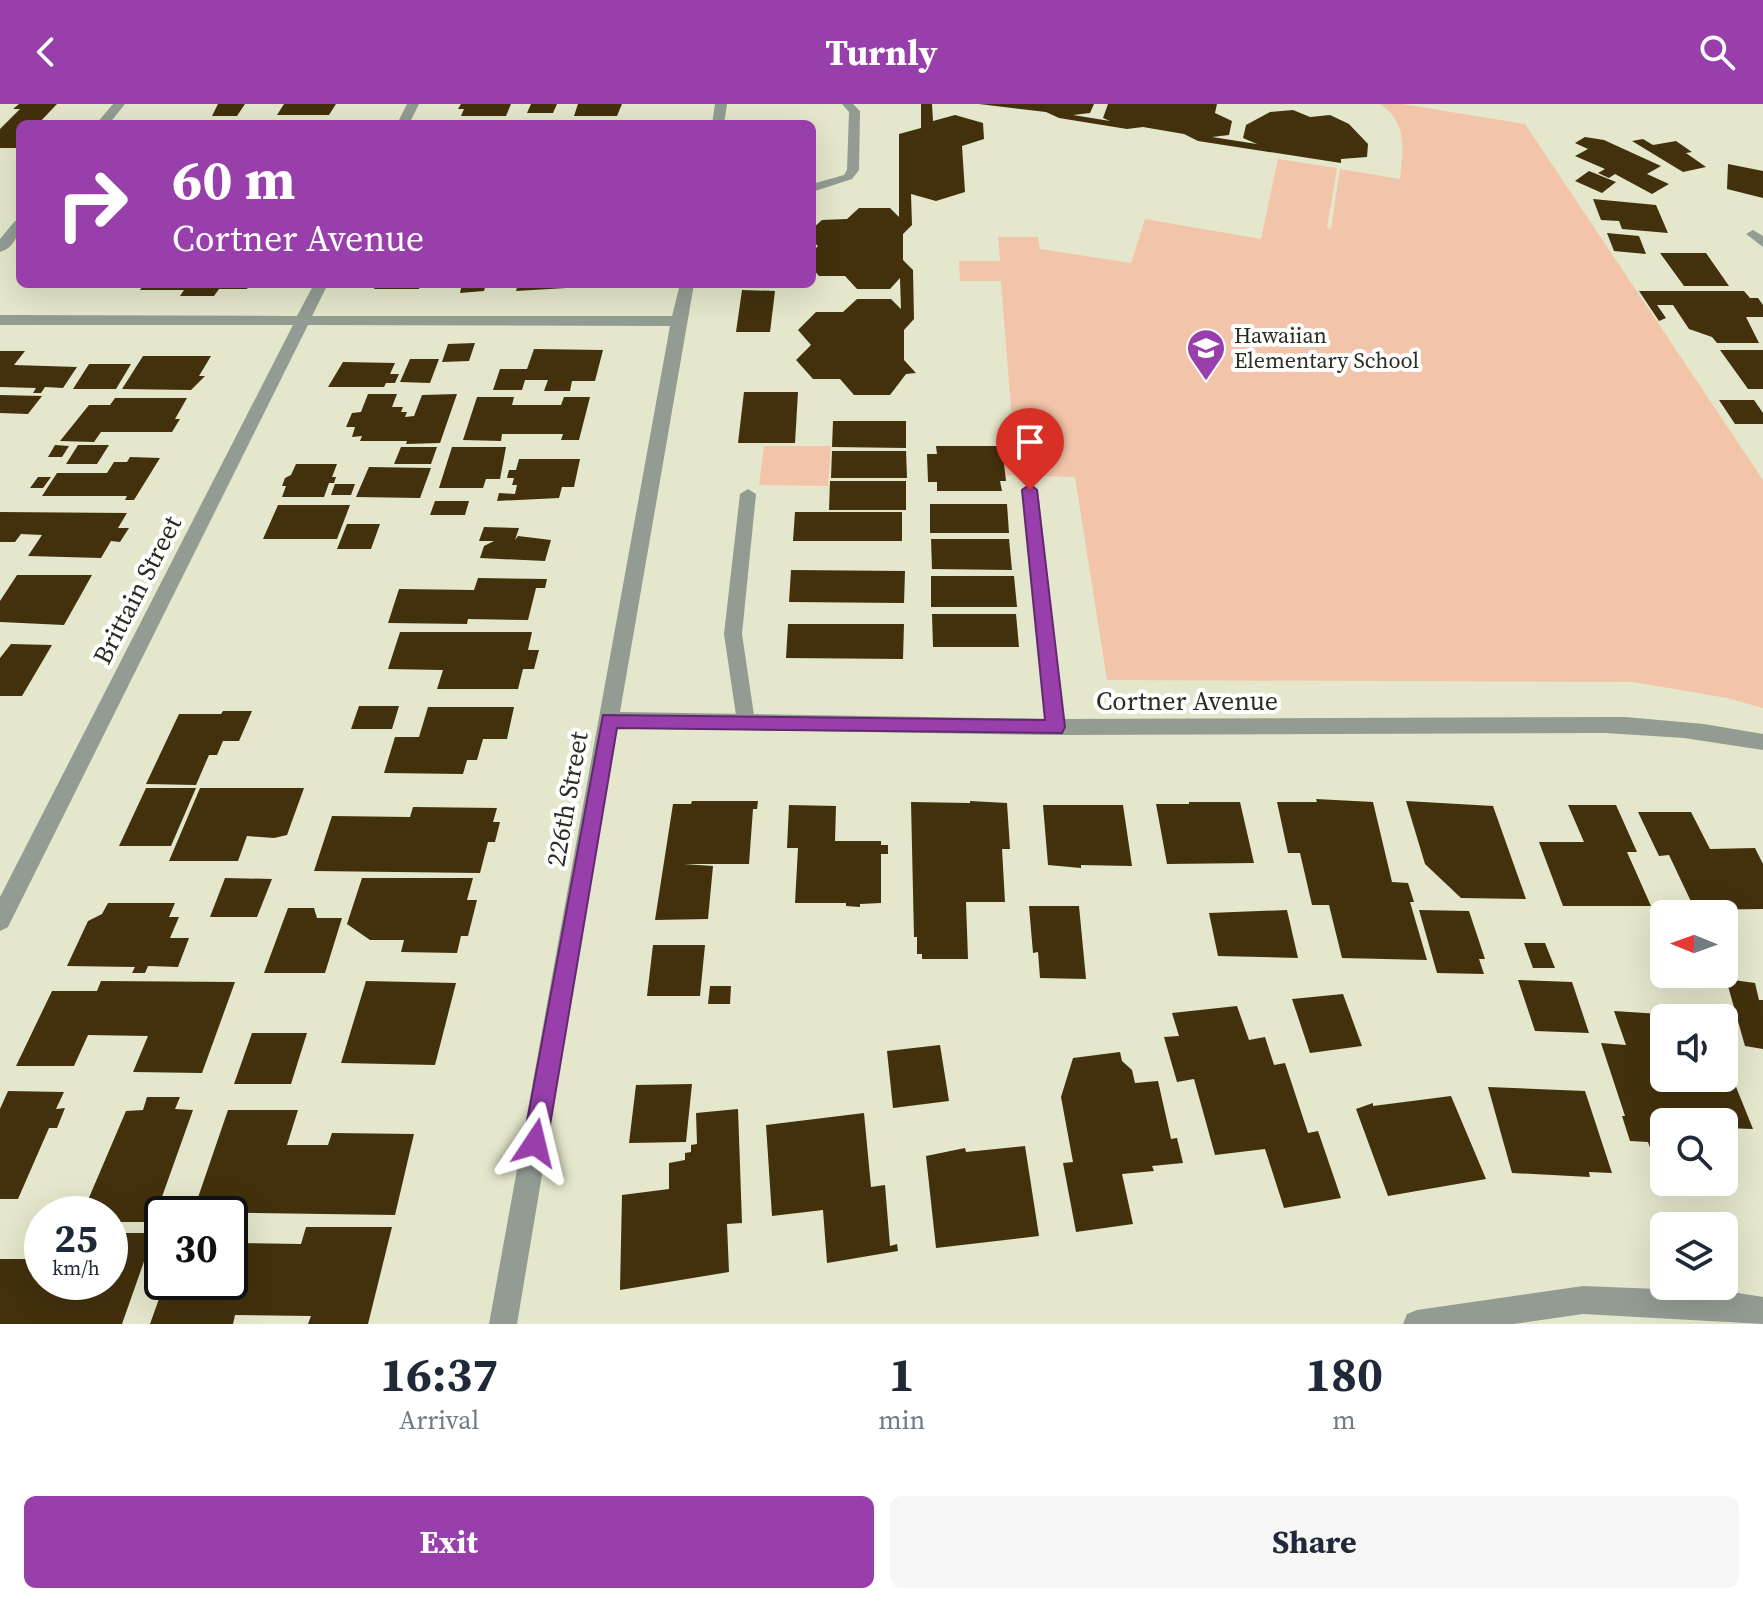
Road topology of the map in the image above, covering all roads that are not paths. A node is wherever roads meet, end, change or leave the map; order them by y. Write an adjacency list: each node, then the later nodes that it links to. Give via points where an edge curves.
1 (119, 104): 3 (street)
2 (847, 104): 4 (lane, via 855,111 853,170 848,177)
3 (105, 120)
4 (816, 187)
5 (16, 229): 6 (street)
6 (0, 248)
7 (319, 288): 10 (street, Brittain Street)
8 (686, 288): 11 (street, 226th Street)
9 (0, 320): 10 (street)
10 (303, 320): 11 (street); 18 (street, Brittain Street)
11 (678, 321): 14 (street, 226th Street)
12 (1030, 490): 16 (lane)
13 (748, 494): 15 (lane, via 733,634)
14 (609, 720): 15 (street, Cortner Avenue); 20 (street, 226th Street)
15 (746, 722): 16 (street, Cortner Avenue)
16 (1055, 727): 17 (street, Cortner Avenue, via 1664,726)
17 (1763, 742)
18 (0, 920)
19 (1763, 1311): 21 (street, via 1583,1300)
20 (503, 1324)
21 (1417, 1324)

